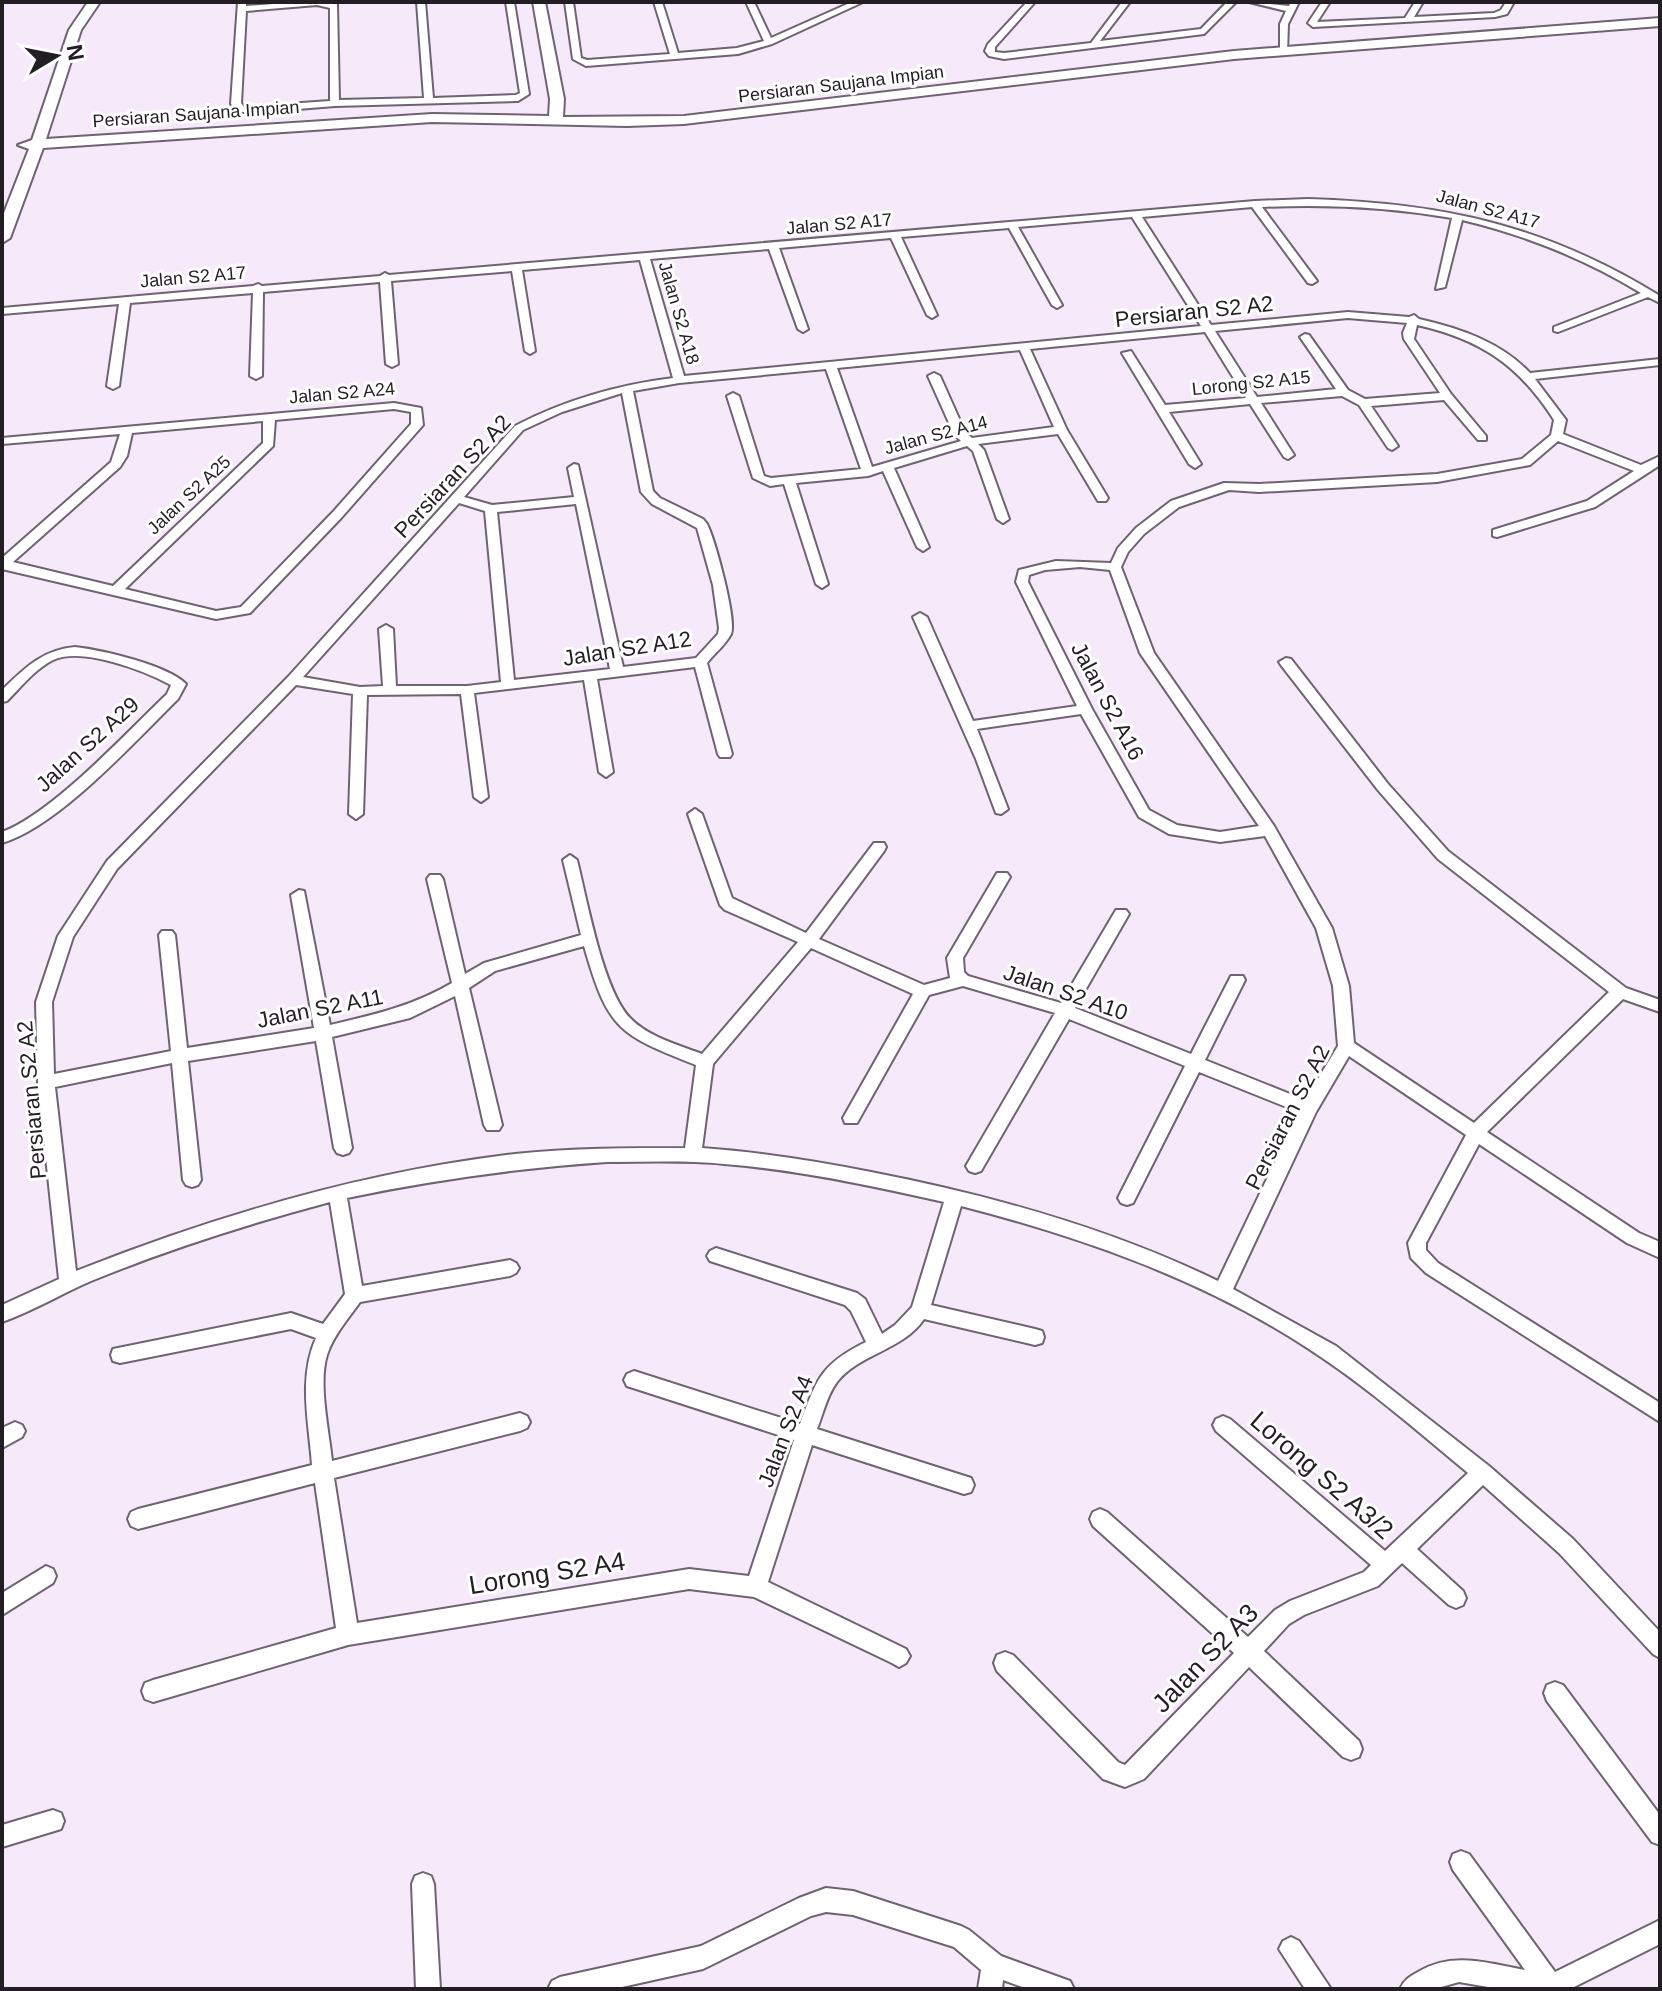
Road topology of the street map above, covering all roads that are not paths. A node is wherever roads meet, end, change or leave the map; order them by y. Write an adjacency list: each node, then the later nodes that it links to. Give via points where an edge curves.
1 (94, 2): 32 (street, via 75,30)
2 (421, 2): 29 (street)
3 (510, 2): 29 (street, via 525,94)
4 (539, 2): 31 (street)
5 (569, 2): 28 (street, via 577,59 586,63)
6 (658, 2): 28 (street)
7 (750, 2): 25 (street)
8 (859, 2): 18 (street)
9 (1031, 2): 26 (street, via 989,51 997,56)
10 (1126, 2): 26 (street)
11 (1232, 2): 26 (street, via 1204,31)
12 (1253, 2): 13 (street)
13 (1260, 2): 14 (street); 19 (street)
14 (1270, 2): 19 (street)
15 (1326, 2): 23 (street, via 1312,23)
16 (1419, 2): 23 (street)
17 (1510, 2): 23 (street, via 1495,15)
18 (845, 5): 25 (street)
19 (1292, 5): 27 (street)
20 (242, 6): 30 (street, via 334,6); 30 (street, via 236,104 249,110)
21 (1660, 14): 27 (street, Persiaran Saujana Impian)
22 (64, 20): 32 (street)
23 (1408, 20)
24 (1660, 22): 27 (street, Persiaran Saujana Impian)
25 (769, 42): 28 (street, via 718,55)
26 (1094, 44)
27 (1282, 45): 31 (street, Persiaran Saujana Impian, via 740,116 627,122)
28 (675, 57)
29 (429, 99): 30 (street)
30 (335, 103)
31 (557, 116): 32 (street, Persiaran Saujana Impian)
32 (33, 140): 33 (street); 39 (street)
33 (2, 203)
34 (1255, 204): 35 (street, Jalan S2 A17); 36 (street, Jalan S2 A17, via 1350,200); 44 (street)
35 (1135, 214): 37 (street, Jalan S2 A17); 54 (street)
36 (1458, 215): 46 (street); 47 (street, Jalan S2 A17, via 1548,241)
37 (1012, 225): 38 (street, Jalan S2 A17); 49 (street)
38 (895, 236): 40 (street, Jalan S2 A17); 51 (street)
39 (2, 238)
40 (773, 246): 41 (street, Jalan S2 A17); 53 (street)
41 (644, 256): 42 (street, Jalan S2 A17); 66 (street, Jalan S2 A18)
42 (516, 266): 43 (street, Jalan S2 A17); 58 (street)
43 (385, 276): 45 (street, Jalan S2 A17); 61 (street)
44 (1312, 281)
45 (258, 287): 48 (street, Jalan S2 A17); 63 (street)
46 (1440, 287)
47 (1655, 296): 55 (street)
48 (125, 299): 50 (street, Jalan S2 A17); 67 (street)
49 (1057, 305)
50 (2, 311)
51 (932, 315)
52 (1414, 318): 54 (street, Persiaran S2 A2, via 1348,315); 65 (street, Persiaran S2 A2, via 1486,343); 71 (street, via 1409,339)
53 (803, 329)
54 (1209, 329): 57 (street, Persiaran S2 A2); 72 (street)
55 (1558, 329)
56 (1305, 337): 69 (street)
57 (1024, 348): 62 (street, Persiaran S2 A2); 77 (street)
58 (530, 351)
59 (1127, 353): 74 (street)
60 (1660, 362): 65 (street)
61 (392, 364)
62 (831, 366): 66 (street, Persiaran S2 A2); 89 (street, Jalan S2 A14)
63 (256, 376)
64 (934, 376): 81 (street, via 960,434)
65 (1529, 376): 78 (street, Persiaran S2 A2, via 1560,420)
66 (679, 380): 68 (street, Persiaran S2 A2)
67 (113, 386)
68 (627, 388): 91 (street, Persiaran S2 A2, via 553,409 519,428); 104 (street, Jalan S2 A12, via 647,492 703,527 719,585 726,628)
69 (1344, 392): 72 (street, Lorong S2 A15); 73 (street)
70 (733, 396): 90 (street, via 759,478)
71 (1447, 396): 73 (street); 79 (street)
72 (1252, 403): 74 (street, Lorong S2 A15); 83 (street)
73 (1363, 403): 82 (street)
74 (1161, 409): 85 (street)
75 (269, 417): 76 (street, Jalan S2 A24); 101 (street, Jalan S2 A25, via 269,444); 101 (street, Jalan S2 A24, via 394,406 409,406 419,417 337,515 245,610 216,615)
76 (127, 430): 80 (street, Jalan S2 A24); 98 (street, via 116,464)
77 (1061, 430): 81 (street, Jalan S2 A14); 92 (street)
78 (1557, 436): 88 (street); 99 (street, via 1526,462 1437,478 1228,486 1175,504 1140,531)
79 (1482, 438)
80 (2, 441)
81 (969, 442): 86 (street, Jalan S2 A14); 95 (street, via 978,450)
82 (1392, 446)
83 (1288, 455)
84 (1660, 460): 88 (street)
85 (1195, 464)
86 (887, 466): 89 (street, Jalan S2 A14); 97 (street)
87 (574, 468): 93 (street)
88 (1640, 469): 96 (street, via 1605,497)
89 (868, 472): 90 (street, Jalan S2 A14)
90 (789, 481): 100 (street)
91 (456, 498): 94 (street); 108 (street, Persiaran S2 A2)
92 (1102, 498)
93 (581, 500): 94 (street); 106 (street)
94 (491, 509): 109 (street)
95 (1003, 519)
96 (1497, 533)
97 (923, 547)
98 (3, 564): 101 (street)
99 (1115, 567): 114 (street, Jalan S2 A16, via 1086,563 1023,573 1022,582); 122 (street, Persiaran S2 A2, via 1147,653)
100 (822, 584)
101 (115, 591)
102 (920, 617): 115 (street)
103 (386, 629): 112 (street)
104 (700, 662): 106 (street, Jalan S2 A12); 116 (street)
105 (1286, 662): 137 (street, via 1443,855)
106 (617, 672): 107 (street, Jalan S2 A12)
107 (590, 676): 109 (street, Jalan S2 A12); 117 (street)
108 (293, 680): 111 (street, Jalan S2 A12); 145 (street, Persiaran S2 A2, via 112,865 66,936 44,1002)
109 (508, 685): 110 (street, Jalan S2 A12)
110 (467, 690): 112 (street, Jalan S2 A12); 118 (street)
111 (360, 691): 112 (street, Jalan S2 A12); 120 (street)
112 (390, 692)
113 (2, 698): 123 (street, Jalan S2 A29, via 46,658 64,651 80,650 179,684 173,696 73,788 27,827)
114 (1085, 709): 115 (street); 122 (street, Jalan S2 A16, via 1144,813 1174,830 1220,837)
115 (968, 726): 119 (street)
116 (725, 754)
117 (606, 772)
118 (481, 797)
119 (1001, 809)
120 (356, 814)
121 (695, 814): 132 (street, via 725,901)
122 (1269, 830): 141 (street, Persiaran S2 A2, via 1324,928 1341,986)
123 (5, 838)
124 (879, 847): 132 (street)
125 (570, 860): 131 (street)
126 (1002, 877): 133 (street, via 955,958 956,974)
127 (435, 879): 135 (street)
128 (299, 895): 140 (street)
129 (1121, 914): 139 (street)
130 (167, 935): 142 (street)
131 (590, 938): 135 (street, Jalan S2 A11, via 490,967); 143 (street, via 624,1024)
132 (809, 939): 136 (street); 143 (street)
133 (963, 980): 136 (street); 139 (street, Jalan S2 A10)
134 (1237, 980): 144 (street)
135 (462, 984): 140 (street, Jalan S2 A11, via 404,1014); 148 (street)
136 (923, 991): 147 (street)
137 (1620, 992): 138 (street); 149 (street)
138 (1660, 1006)
139 (1064, 1010): 144 (street, Jalan S2 A10); 152 (street)
140 (324, 1033): 142 (street, Jalan S2 A11); 150 (street)
141 (1346, 1046): 146 (street, Persiaran S2 A2); 149 (street)
142 (177, 1056): 145 (street, Jalan S2 A11); 153 (street)
143 (705, 1062): 151 (street)
144 (1196, 1064): 146 (street, Jalan S2 A10); 156 (street)
145 (46, 1082): 160 (street, Persiaran S2 A2)
146 (1309, 1109): 161 (street, Persiaran S2 A2)
147 (851, 1118)
148 (493, 1125)
149 (1477, 1131): 157 (street, via 1633,1238); 170 (street, via 1417,1243 1417,1253 1432,1268)
150 (343, 1148)
151 (693, 1155): 154 (street, via 557,1158); 155 (street, via 787,1163)
152 (975, 1166)
153 (192, 1180)
154 (337, 1193): 160 (street); 162 (street)
155 (955, 1196): 161 (street, via 1099,1237); 163 (street, Jalan S2 A4)
156 (1127, 1198)
157 (1660, 1250)
158 (716, 1256): 167 (street, via 851,1299)
159 (510, 1268): 162 (street)
160 (68, 1282): 164 (street)
161 (1223, 1291): 174 (street, via 1343,1361)
162 (354, 1295): 165 (street)
163 (920, 1310): 166 (street); 167 (street, Jalan S2 A4, via 913,1324)
164 (2, 1314)
165 (327, 1334): 168 (street, via 291,1321); 175 (street, via 314,1374)
166 (1035, 1337)
167 (878, 1346): 173 (street, Jalan S2 A4, via 833,1373)
168 (120, 1355)
169 (634, 1380): 173 (street)
170 (1660, 1413)
171 (520, 1422): 175 (street)
172 (1223, 1425): 180 (street, Lorong S2 A3/2)
173 (806, 1432): 176 (street); 182 (street, Jalan S2 A4)
174 (1482, 1472): 179 (street, Jalan S2 A3); 186 (street, via 1564,1544)
175 (323, 1473): 177 (street); 185 (street)
176 (964, 1485)
177 (138, 1519)
178 (1100, 1519): 187 (street)
179 (1403, 1550): 180 (street, Jalan S2 A3); 183 (street)
180 (1387, 1566): 187 (street, Jalan S2 A3, via 1371,1579 1282,1617)
181 (46, 1576): 184 (street)
182 (756, 1587): 185 (street, Lorong S2 A4, via 689,1579); 188 (street, Lorong S2 A4)
183 (1456, 1598)
184 (2, 1605)
185 (348, 1635): 190 (street, Lorong S2 A4)
186 (1660, 1647)
187 (1249, 1652): 189 (street, Jalan S2 A3, via 1136,1771 1125,1776 1111,1771); 192 (street)
188 (899, 1656)
189 (1005, 1663)
190 (153, 1691)
191 (1555, 1693): 194 (street)
192 (1351, 1749)
193 (53, 1821): 195 (street)
194 (1660, 1834)
195 (2, 1836)
196 (1461, 1862): 201 (street)
197 (423, 1884): 202 (street)
198 (1660, 1932): 201 (street)
199 (1291, 1949): 206 (street)
200 (994, 1965): 203 (street, via 961,1938 853,1903 826,1900 703,1957); 204 (street); 205 (street)
201 (1552, 1988): 207 (street, via 1459,1970 1435,1975)
202 (428, 1989)
203 (560, 1989)
204 (990, 1989)
205 (1062, 1989)
206 (1319, 1989)
207 (1412, 1989)

